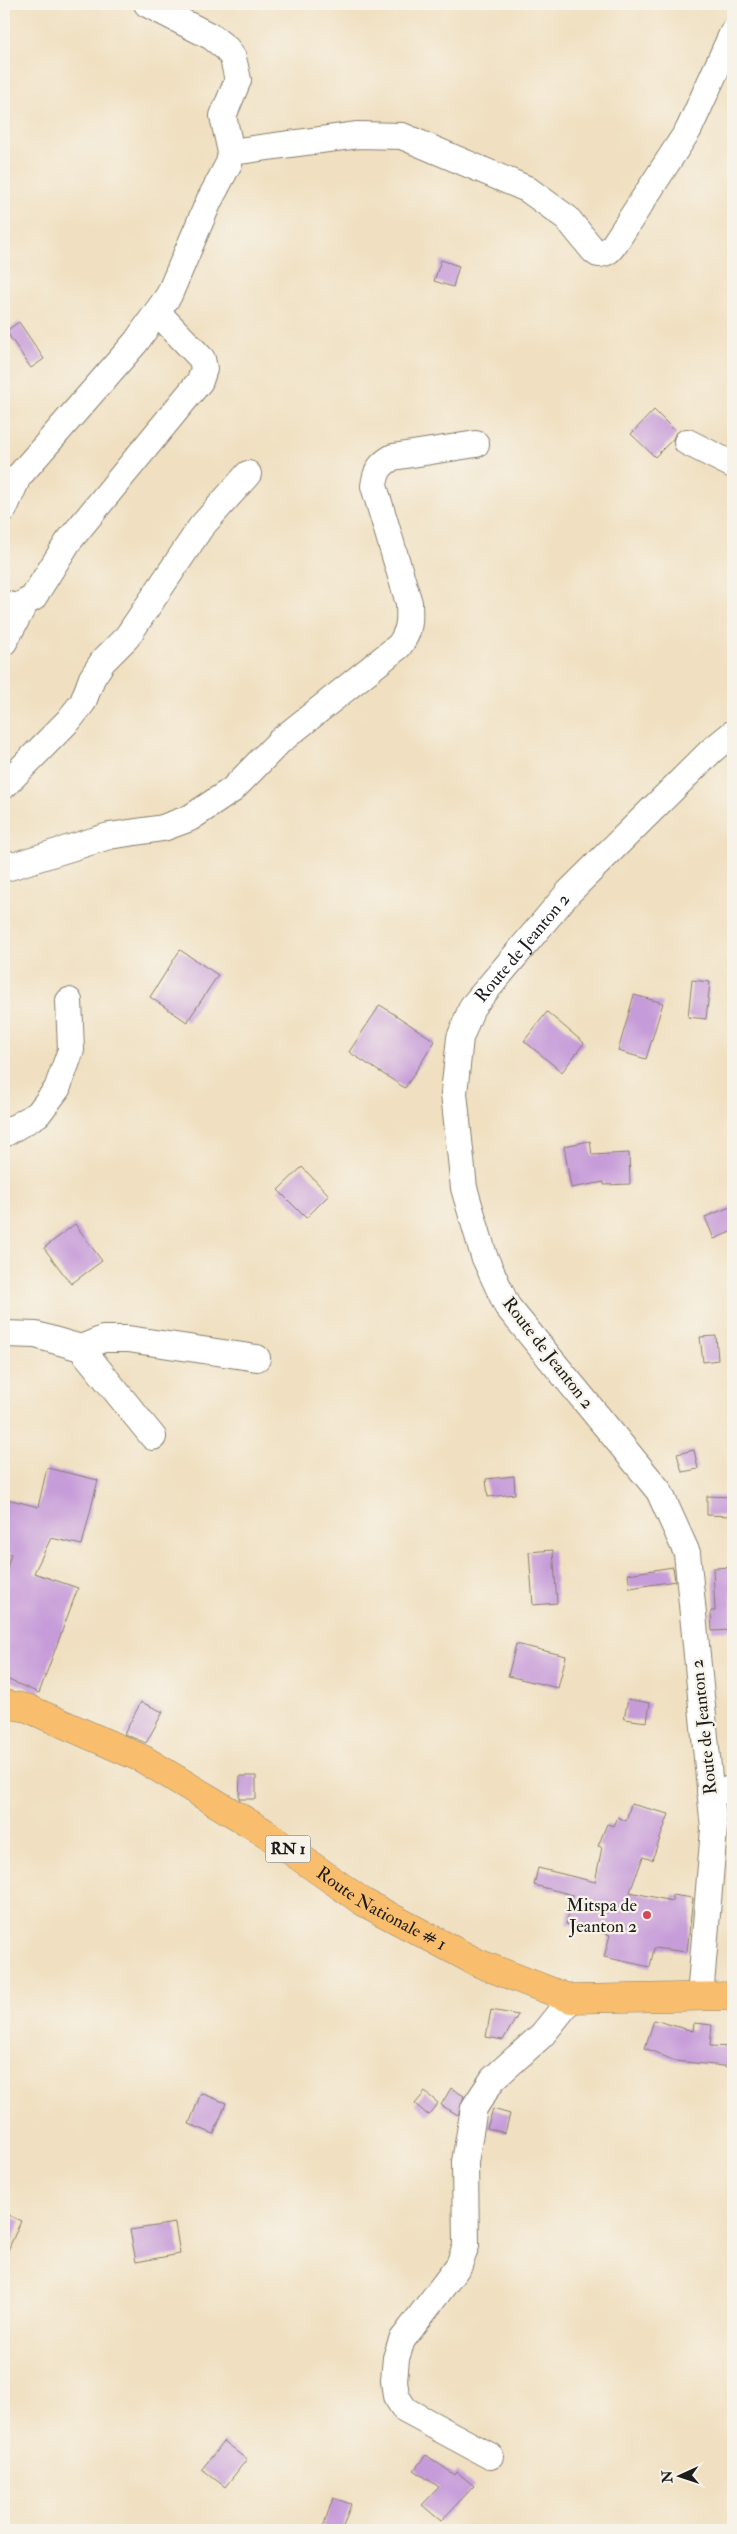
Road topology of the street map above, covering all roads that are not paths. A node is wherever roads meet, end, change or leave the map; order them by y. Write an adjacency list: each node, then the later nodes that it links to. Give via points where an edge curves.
1 (147, 4): 3 (street, via 212,37 233,58 238,80 223,116)
2 (733, 32): 3 (street, via 689,129 615,243 603,254 593,250 567,218 527,189 402,136 358,135)
3 (231, 152): 4 (street, via 229,163 169,295)
4 (157, 312): 9 (street, via 136,342 18,476); 10 (street, via 202,359 204,369 200,381 68,542 33,598)
5 (687, 442): 7 (street)
6 (476, 444): 14 (street, via 393,458 382,463 376,472 374,486 409,603 408,634 399,646 280,741 232,790 190,818 163,828 109,836 6,868)
7 (733, 465)
8 (248, 474): 13 (street, via 201,527 127,637 103,660 83,702 69,720)
9 (4, 509)
10 (14, 604): 11 (street)
11 (4, 642)
12 (733, 732): 22 (street, Route de Jeanton 2, via 569,892 472,1007 460,1038 454,1093 464,1188 484,1256 507,1306 659,1491 687,1553)
13 (4, 786)
14 (4, 862)
15 (69, 1001): 16 (street, via 71,1050 57,1089 38,1114)
16 (4, 1134)
17 (4, 1334): 18 (street, via 36,1336)
18 (81, 1348): 19 (street, via 103,1339 128,1339); 20 (street)
19 (256, 1358)
20 (153, 1437)
21 (4, 1704): 25 (main road, Route Nationale # 1 / RN 1, via 28,1708 143,1759 264,1832 363,1902 478,1962)
22 (722, 1790): 24 (street, Route de Jeanton 2, via 714,1829)
23 (733, 1996): 24 (main road, Route Nationale # 1 / RN 1)
24 (700, 1997): 25 (main road, Route Nationale # 1 / RN 1)
25 (571, 1999): 26 (street, via 542,2035 492,2079 474,2108 465,2162 466,2246 459,2264 402,2340 396,2358 396,2396 405,2410)
26 (490, 2456)

